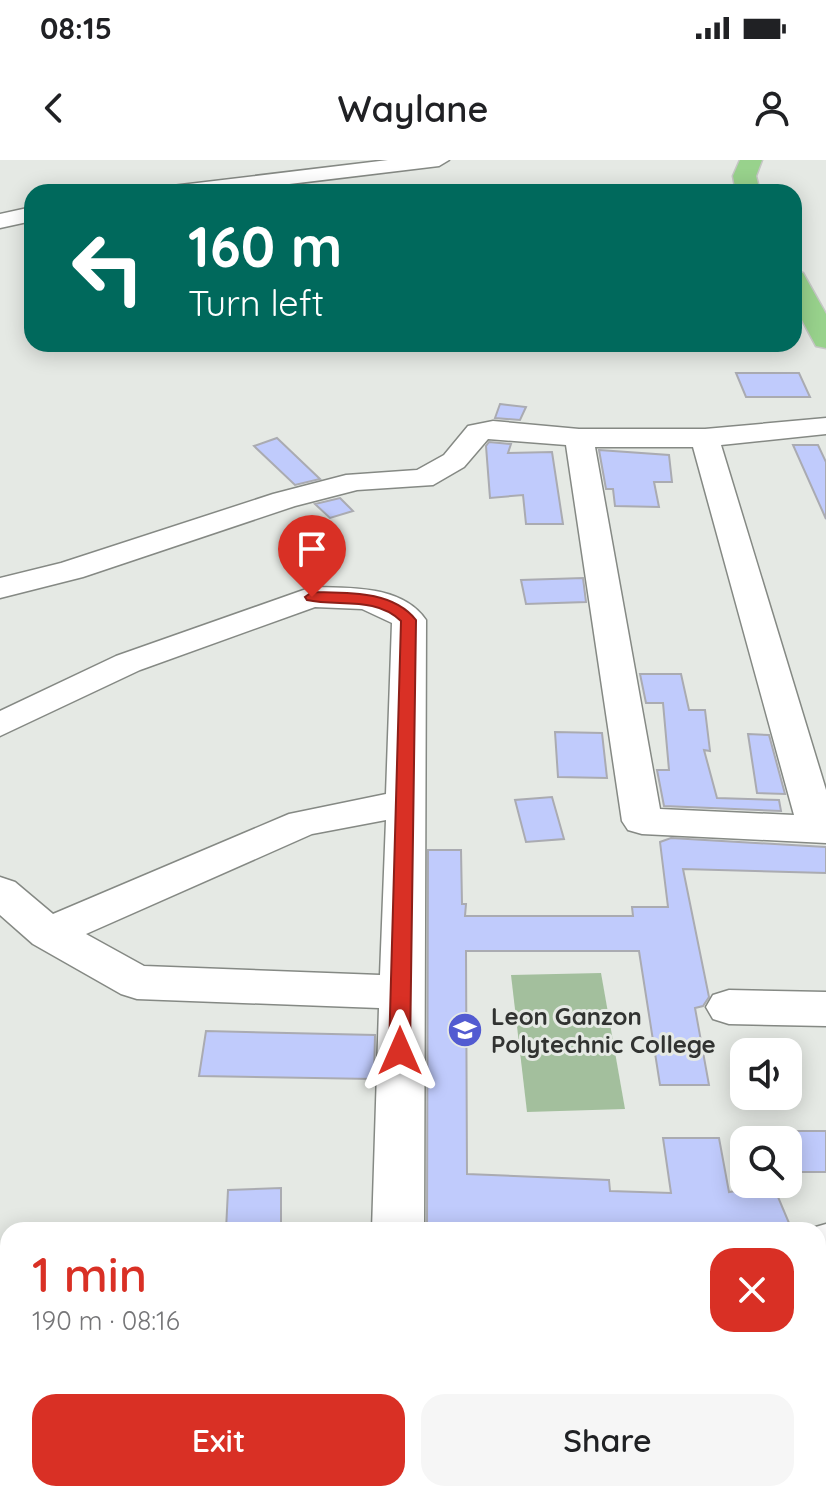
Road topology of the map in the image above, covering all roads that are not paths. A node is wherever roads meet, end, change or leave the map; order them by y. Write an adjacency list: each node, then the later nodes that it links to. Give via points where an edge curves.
1 (439, 160): 5 (street)
2 (751, 160): 6 (main road)
3 (172, 166): 4 (street)
4 (176, 184)
5 (237, 184)
6 (744, 184)
7 (24, 216): 8 (street)
8 (0, 221)
9 (802, 294): 10 (main road)
10 (826, 340)
11 (826, 426): 13 (street)
12 (579, 438): 13 (street); 14 (street, via 478,432 454,461 423,479 356,481); 17 (street, via 642,821)
13 (705, 438): 17 (street)
14 (0, 588)
15 (0, 725): 16 (street, via 128,663 312,597 366,599 409,620)
16 (403, 804): 19 (street, via 303,823); 20 (street)
17 (822, 830)
18 (0, 892): 19 (street)
19 (48, 933): 20 (street, via 137,982)
20 (400, 992): 23 (street)
21 (729, 1007): 22 (street)
22 (826, 1009)
23 (398, 1222)

